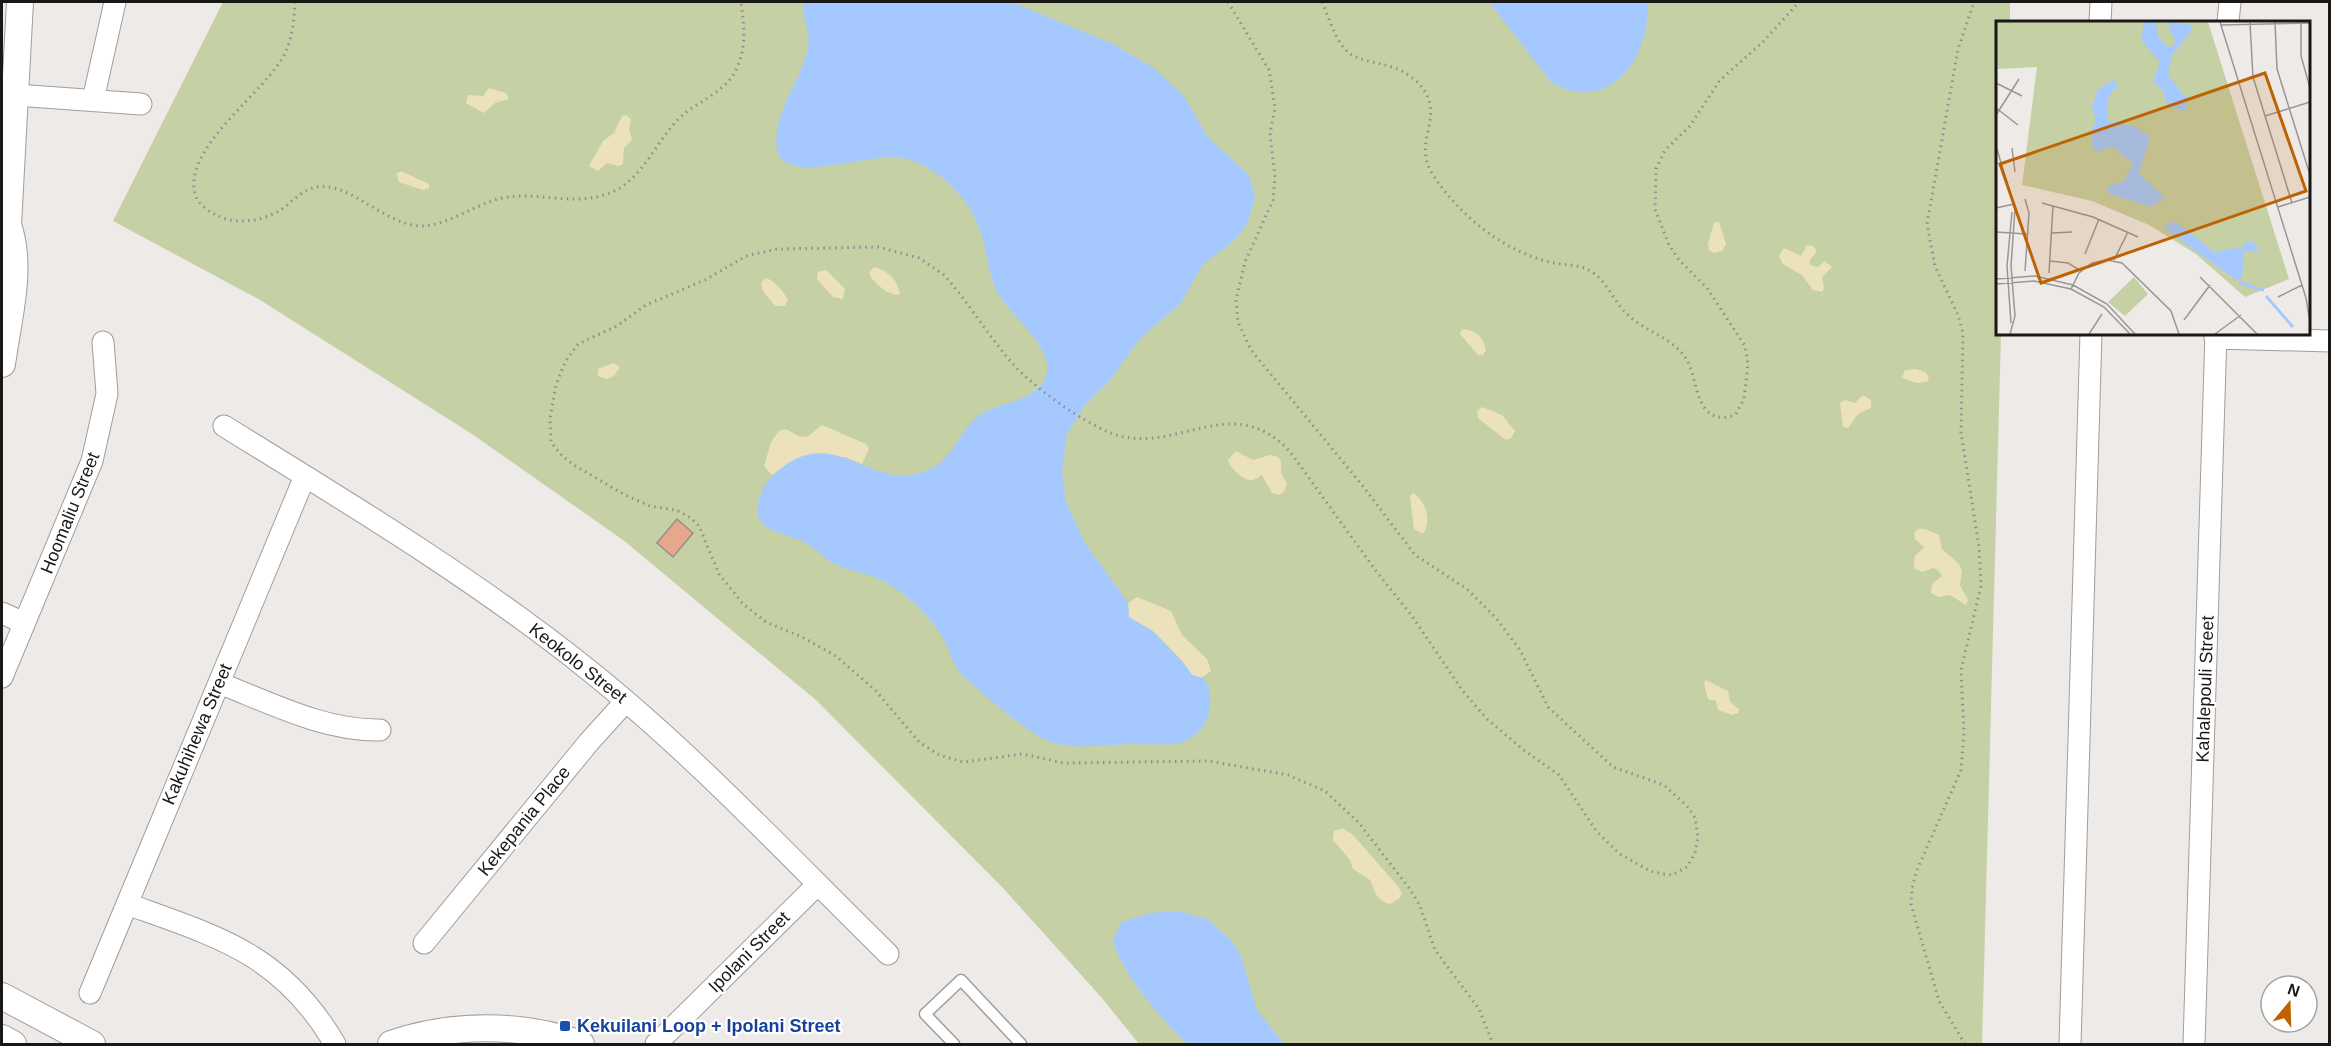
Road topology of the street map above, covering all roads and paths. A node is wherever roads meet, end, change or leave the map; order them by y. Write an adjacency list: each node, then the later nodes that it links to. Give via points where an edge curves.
1 (20, 2): 13 (street)
2 (115, 2): 14 (street)
3 (295, 2): 4 (path, via 286,52 217,134 197,171 197,198 218,217 233,221 268,217 318,186 348,194 407,224 422,226 441,223 501,198 572,200 606,195 633,178 673,124 731,79 745,37)
4 (741, 2)
5 (1228, 2): 45 (path, via 1269,70 1275,108 1270,133 1275,189 1245,262 1238,290 1236,311 1242,335 1415,555 1467,589 1496,618 1520,650 1548,707 1613,767 1664,784 1689,808 1698,837 1687,867 1671,875 1663,874 1620,854 1597,832 1559,775 1487,718 1462,690 1412,615 1277,437 1261,428 1238,423 1134,438 1111,433 1033,382 1014,364 944,275 919,258 878,247 777,249 746,256 699,283 646,305 617,326 578,344 560,372 550,442 562,456 599,480 643,503 676,510 691,518 699,526 719,574 743,604 766,622 836,656 876,691 919,742 939,755 964,762 1022,754 1064,763 1209,761 1287,775 1325,791 1358,822 1410,889 1435,950 1479,1009)
6 (1322, 2): 7 (path, via 1346,50 1399,68 1420,85 1431,110 1426,158 1435,178 1454,202 1486,231 1519,251 1546,261 1579,266 1596,275 1628,315 1684,355 1708,412 1724,418 1736,414 1744,399 1748,354 1741,337 1707,288 1669,245 1655,209 1656,169 1665,150 1690,126 1720,80 1763,42)
7 (1799, 2)
8 (1974, 2): 46 (path, via 1958,49 1927,224 1935,266 1963,333 1961,432 1979,547 1981,586 1961,670 1961,770 1917,870 1911,904 1939,1001)
9 (2101, 2): 11 (street)
10 (2229, 2): 12 (street)
11 (2100, 21)
12 (2228, 21)
13 (16, 95): 14 (street); 16 (street)
14 (93, 100): 15 (street)
15 (141, 104)
16 (5, 230): 21 (street, via 14,242)
17 (2091, 334): 47 (street)
18 (2215, 335): 19 (street); 48 (street, Kahalepouli Street)
19 (2330, 341)
20 (102, 342): 25 (street, Hoomaliu Street, via 108,387 99,439 82,491)
21 (2, 360)
22 (224, 426): 23 (street, Keokolo Street)
23 (305, 476): 27 (street, Kakuhihewa Street); 28 (street, Keokolo Street, via 506,607)
24 (2, 613): 25 (street)
25 (24, 623): 26 (street, Hoomaliu Street)
26 (2, 677)
27 (219, 683): 29 (street, via 326,724); 31 (street, Kakuhihewa Street)
28 (626, 701): 30 (street, Keokolo Street); 32 (street, Kekepania Place)
29 (380, 730)
30 (817, 885): 33 (street, Keokolo Street); 42 (street, Ipolani Street)
31 (127, 904): 34 (street, Kakuhihewa Street); 39 (street, via 215,936 252,955 301,996)
32 (424, 943)
33 (888, 954)
34 (90, 993)
35 (2, 996): 38 (street)
36 (2, 1038): 37 (street)
37 (13, 1044)
38 (92, 1044)
39 (335, 1044)
40 (391, 1044): 41 (street, via 450,1031 484,1029 527,1032)
41 (581, 1044)
42 (656, 1044)
43 (954, 1044): 44 (lane, via 925,1014 961,980)
44 (1021, 1044)
45 (1492, 1044)
46 (1965, 1044)
47 (2070, 1044)
48 (2194, 1044)

